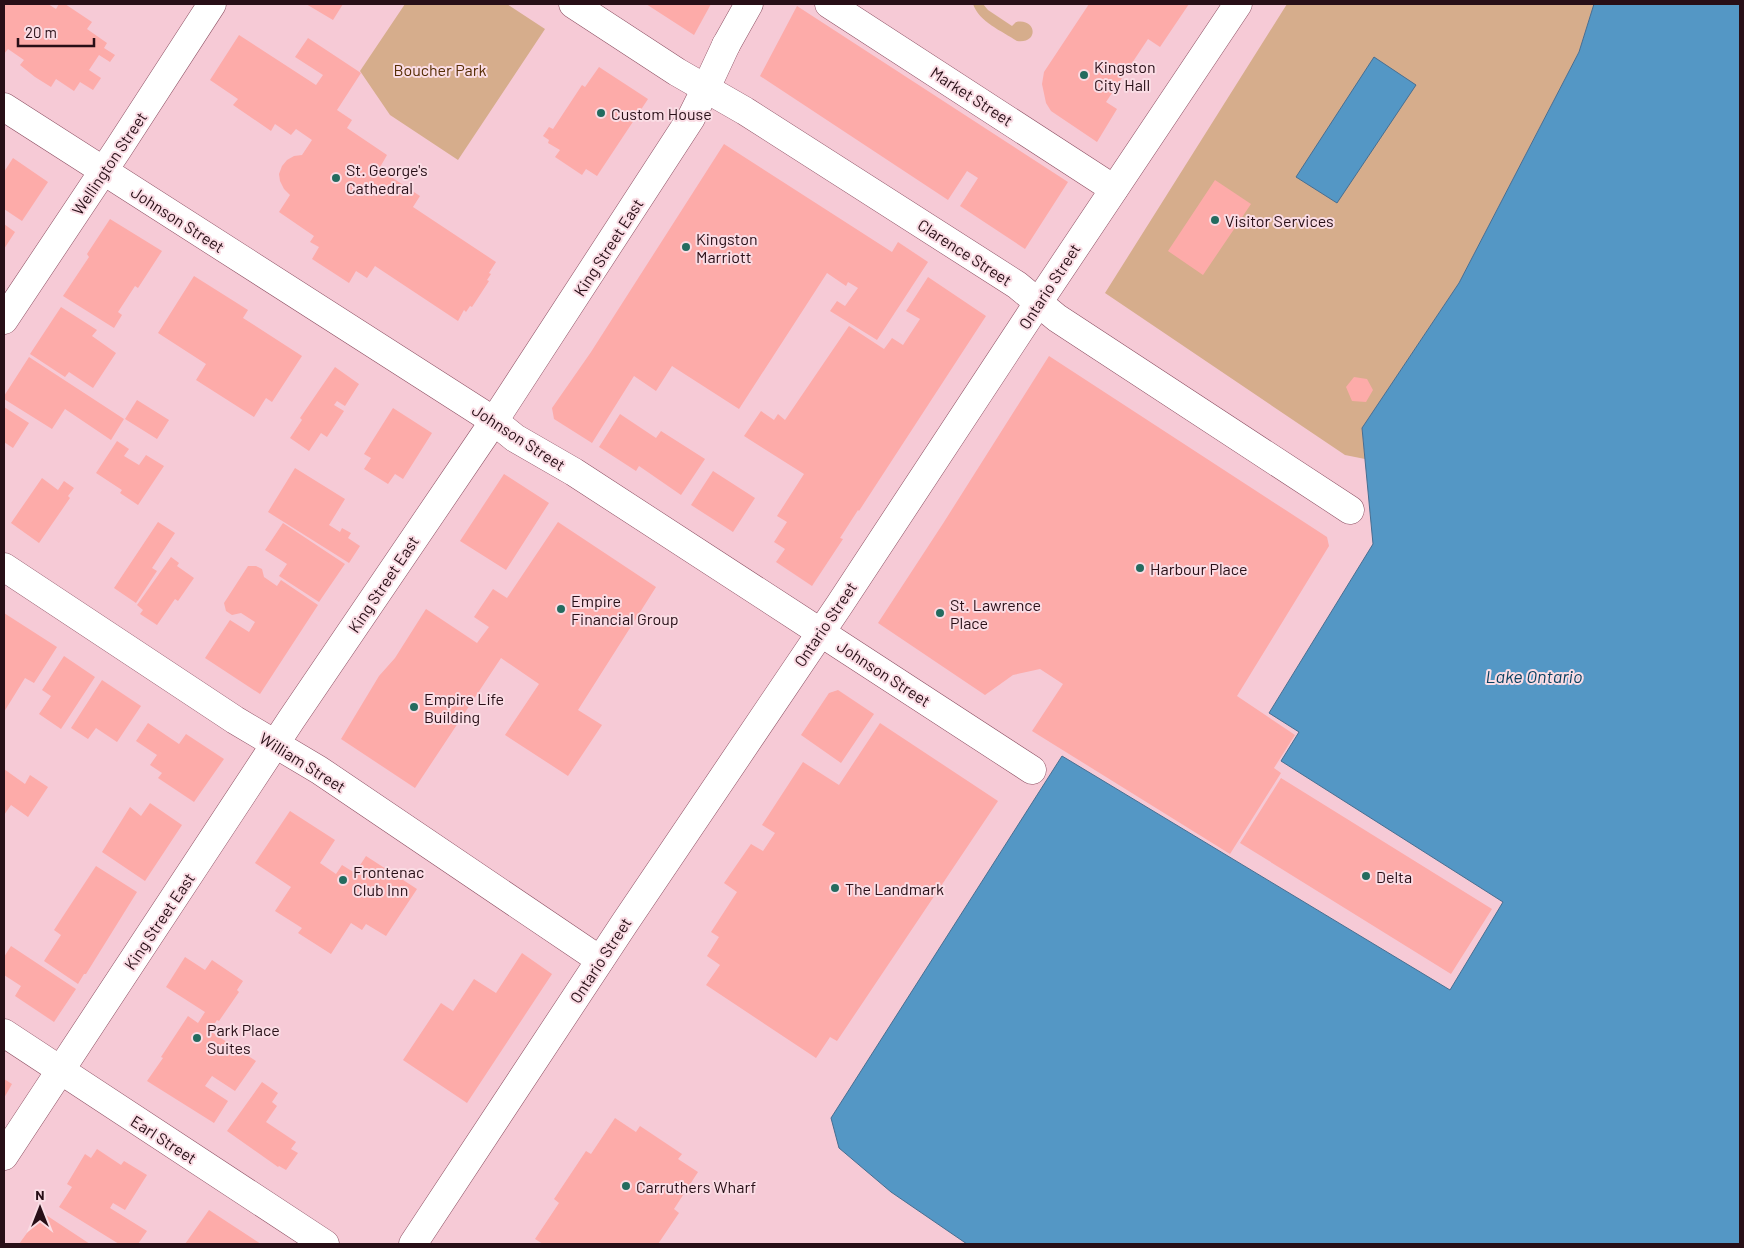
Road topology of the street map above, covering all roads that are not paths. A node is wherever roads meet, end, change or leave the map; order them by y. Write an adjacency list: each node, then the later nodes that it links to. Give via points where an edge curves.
1 (212, 4): 8 (street, Wellington Street)
2 (573, 4): 6 (street, Clarence Street)
3 (749, 4): 6 (street, King Street East)
4 (829, 4): 9 (street, Market Street)
5 (1238, 4): 9 (street, Ontario Street)
6 (706, 88): 10 (street, Clarence Street, via 1017,285); 12 (street, King Street East, via 691,118)
7 (4, 107): 8 (street, Johnson Street)
8 (103, 171): 11 (street, Wellington Street); 12 (street, Johnson Street)
9 (1114, 189): 10 (street, Ontario Street)
10 (1038, 303): 13 (street, Clarence Street); 15 (street, Ontario Street)
11 (4, 320)
12 (494, 421): 15 (street, Johnson Street, via 515,438 574,472); 16 (street, King Street East)
13 (1350, 510)
14 (4, 567): 16 (street, William Street)
15 (820, 632): 17 (street, Johnson Street); 18 (street, Ontario Street)
16 (275, 744): 18 (street, William Street, via 319,770); 20 (street, King Street East)
17 (1032, 770)
18 (600, 960): 23 (street, Ontario Street)
19 (4, 1033): 20 (street, Earl Street)
20 (60, 1070): 21 (street, King Street East); 22 (street, Earl Street)
21 (4, 1156)
22 (324, 1244)
23 (413, 1244)

